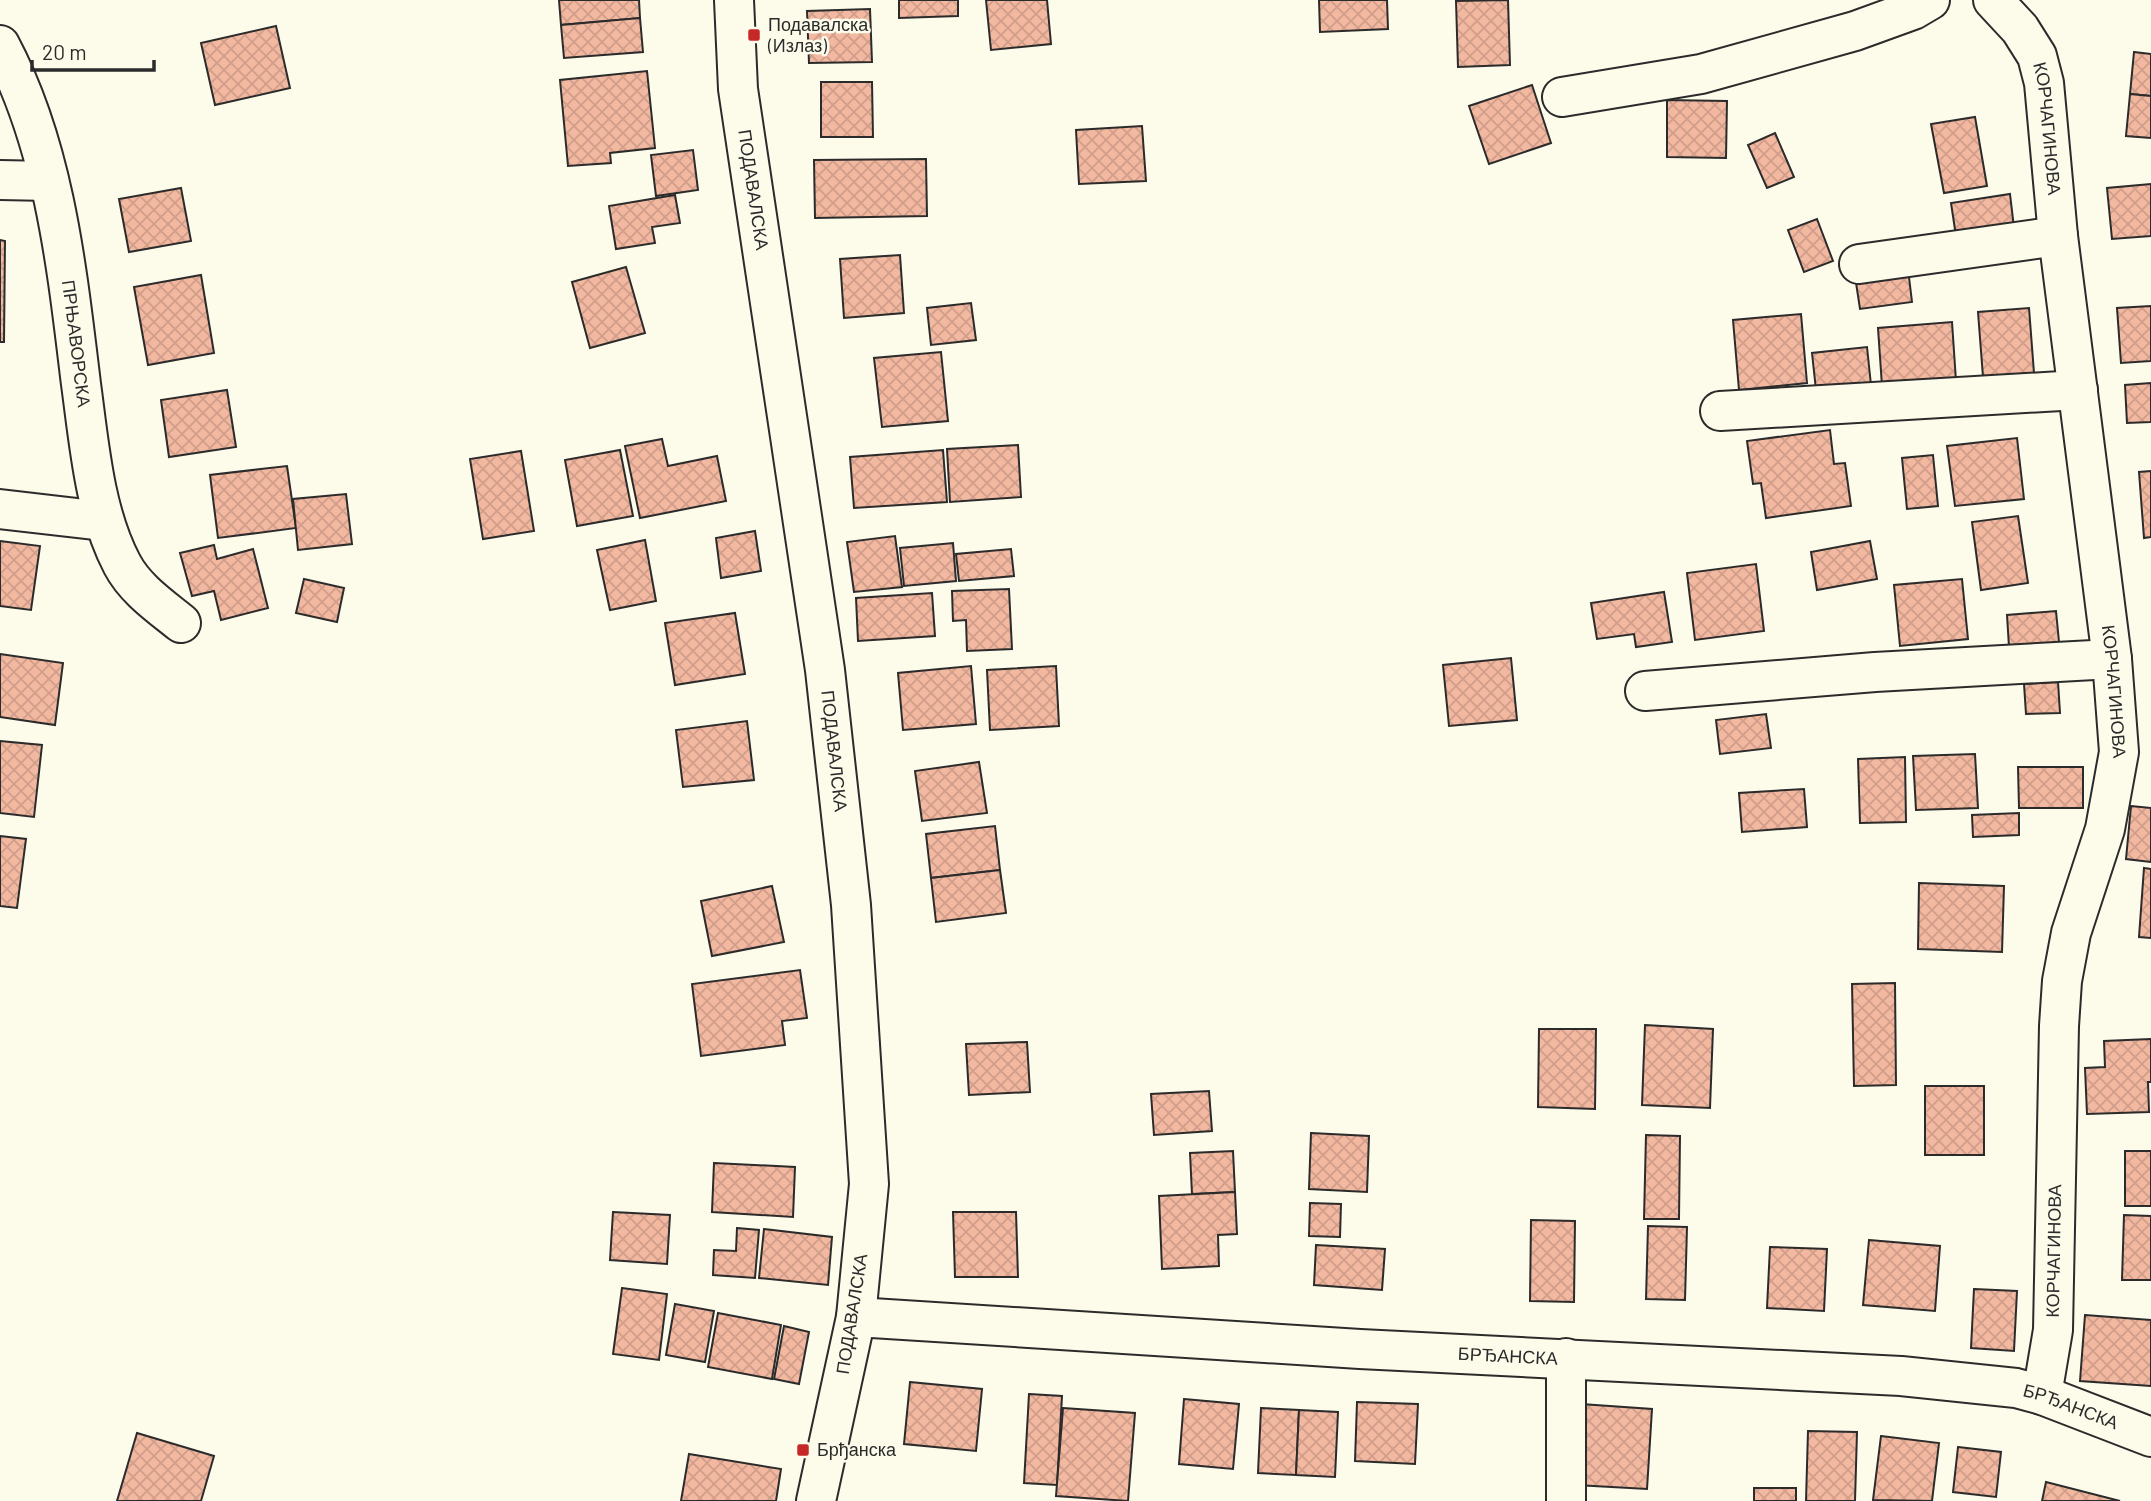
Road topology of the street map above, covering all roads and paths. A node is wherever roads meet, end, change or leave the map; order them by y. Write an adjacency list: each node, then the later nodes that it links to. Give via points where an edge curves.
1 (734, 0): 17 (street, ПОДАВАЛСКА, via 738,89 825,670 851,905 869,1184)
2 (1930, 0): 5 (street, via 1855,31 1701,74)
3 (1993, 0): 8 (street, КОРЧАГИНОВА, via 2020,29 2042,68)
4 (0, 45): 7 (street, ПРЊАВОРСКА, via 35,128)
5 (1562, 97)
6 (0, 180): 7 (street)
7 (49, 181): 13 (street, ПРЊАВОРСКА)
8 (2058, 236): 9 (street); 10 (street, КОРЧАГИНОВА)
9 (1859, 264)
10 (2078, 390): 11 (street); 15 (street, КОРЧАГИНОВА)
11 (1720, 411)
12 (0, 509): 13 (street)
13 (103, 521): 14 (street, ПРЊАВОРСКА, via 122,566 143,592)
14 (181, 624)
15 (2112, 659): 16 (street); 19 (street, КОРЧАГИНОВА, via 2119,752 2105,829 2071,933 2062,981 2053,1331)
16 (1645, 691)
17 (856, 1317): 18 (street, БРЂАНСКА); 21 (street, ПОДАВАЛСКА)
18 (1566, 1358): 19 (street, БРЂАНСКА, via 1901,1376); 22 (street)
19 (2042, 1395): 20 (street, БРЂАНСКА)
20 (2151, 1437)
21 (816, 1501)
22 (1566, 1501)

